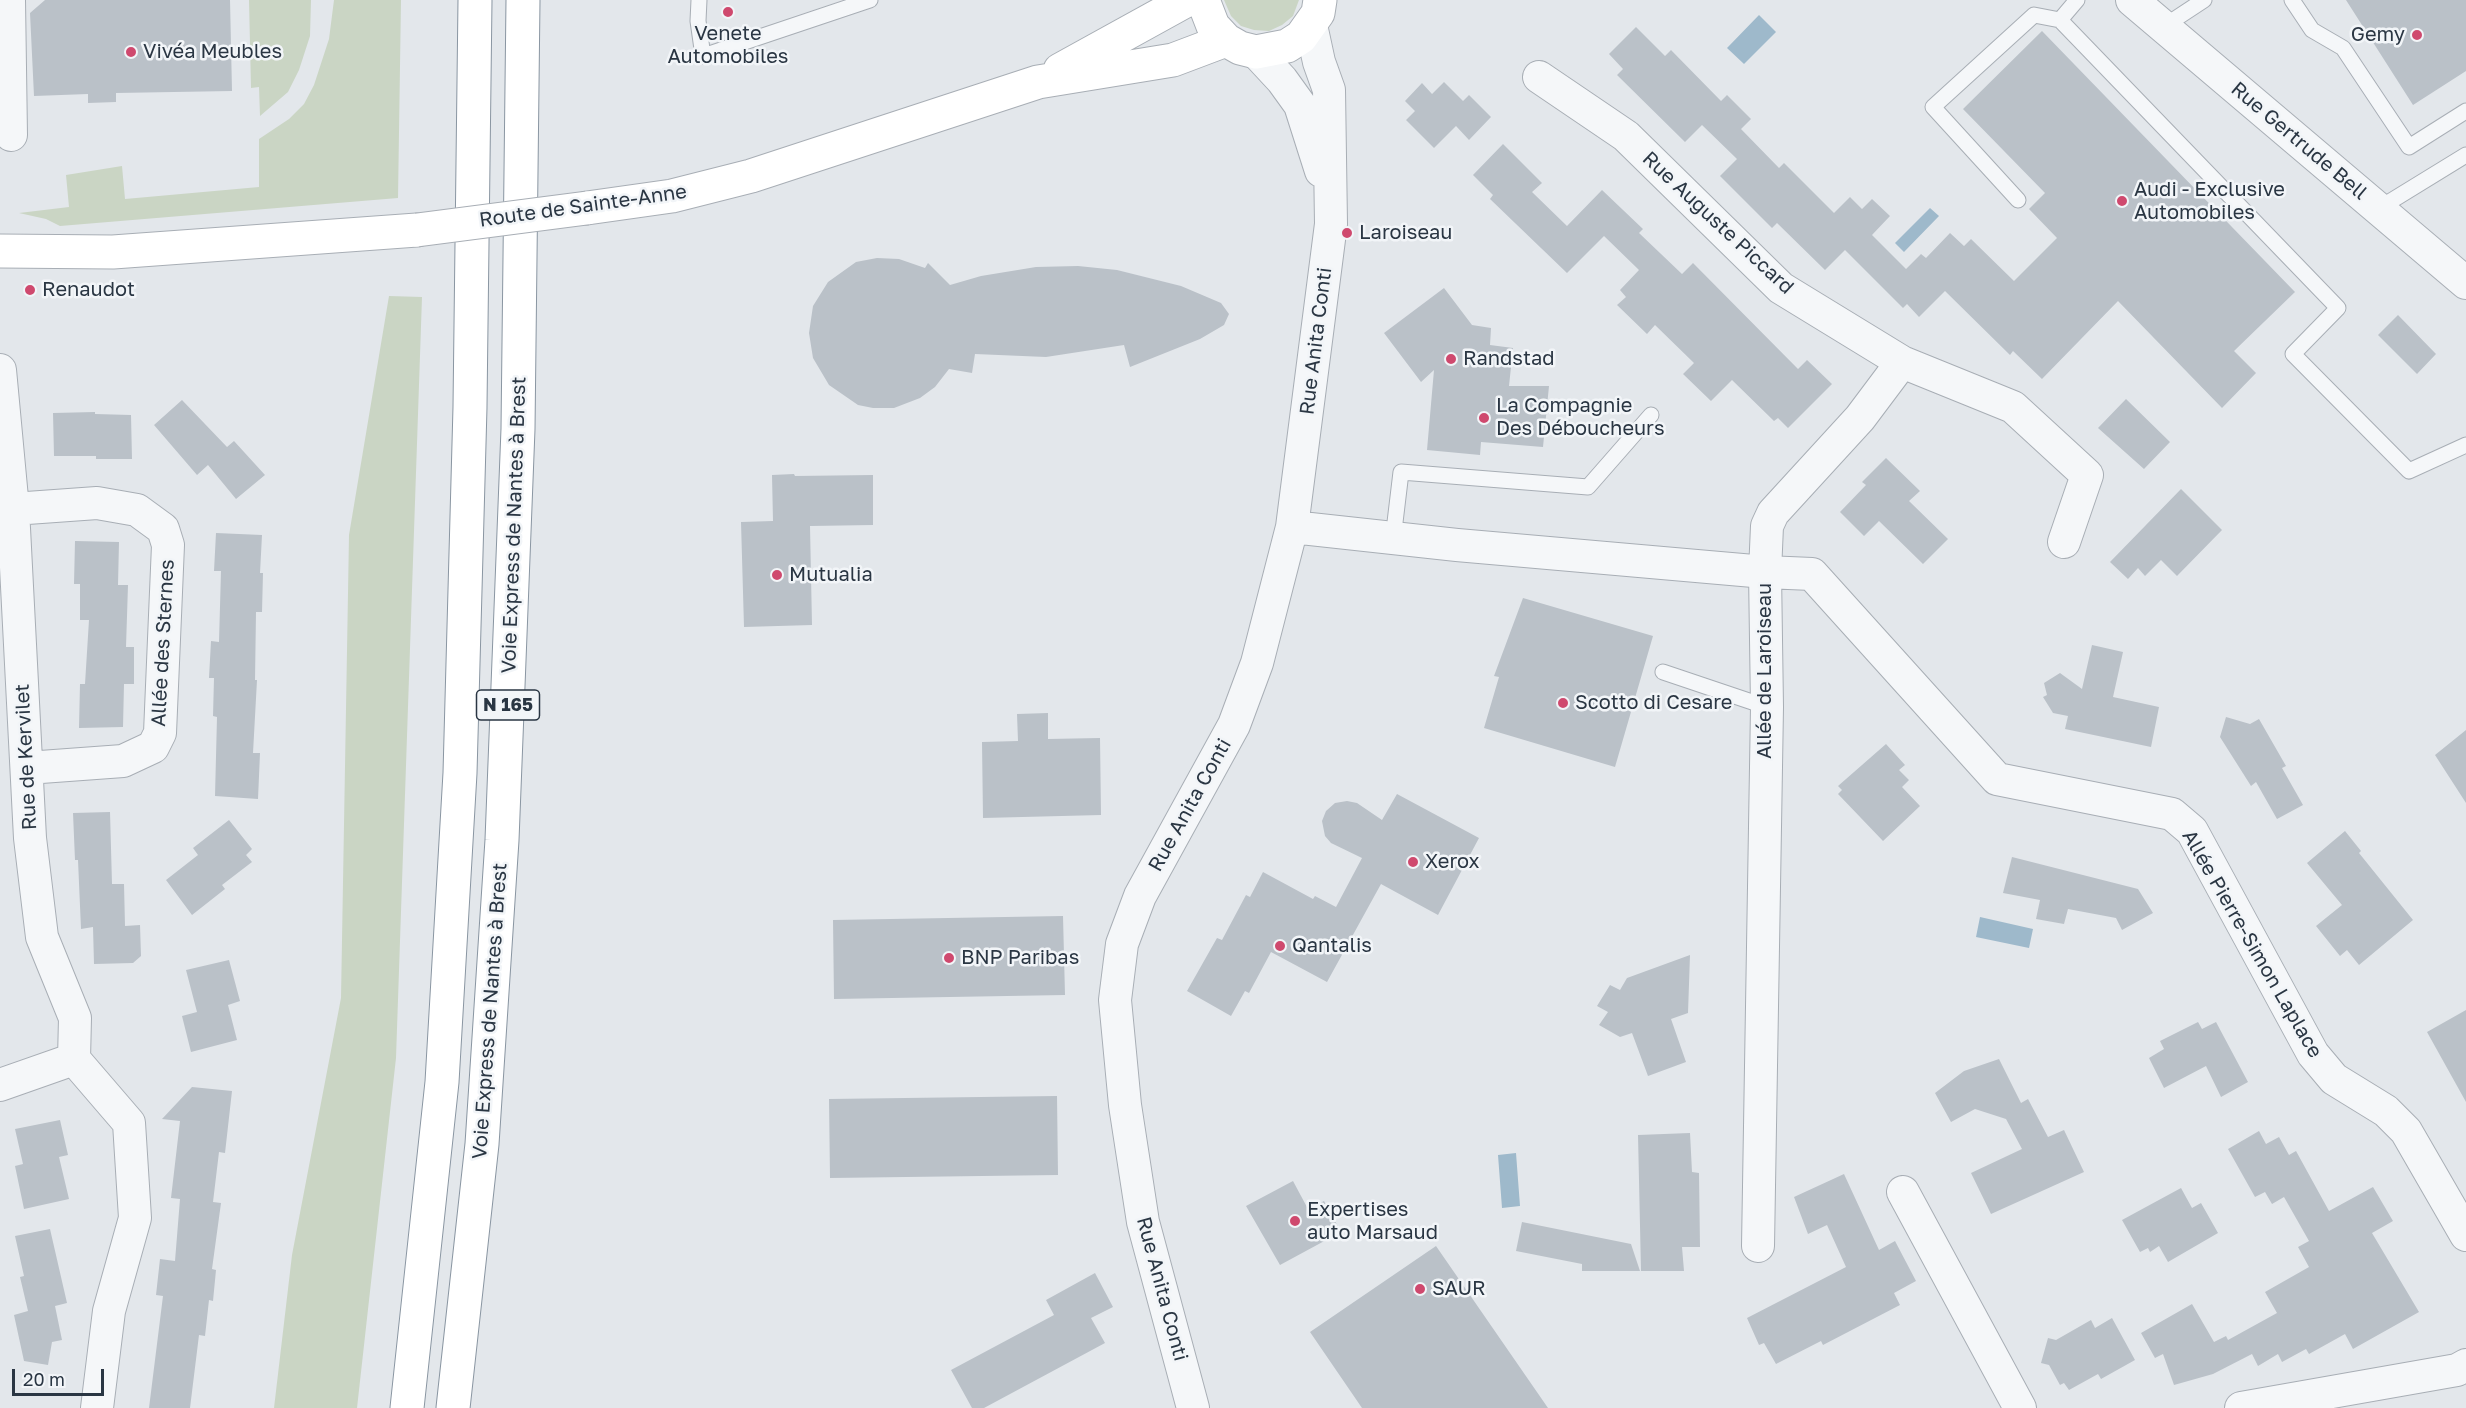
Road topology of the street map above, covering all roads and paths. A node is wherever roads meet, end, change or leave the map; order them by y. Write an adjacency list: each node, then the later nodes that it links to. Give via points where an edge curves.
1 (9, 0): 20 (street)
2 (474, 0): 48 (main road, N 165, via 470,407 460,773 442,1082)
3 (523, 0): 49 (main road, Voie Express de Nantes à Brest / N 165, via 518,429 502,840 482,1144)
4 (699, 0): 5 (lane, via 703,56)
5 (870, 0)
6 (1187, 0): 18 (main road, Route de Sainte-Anne)
7 (1203, 0): 15 (main road, via 1213,26)
8 (2077, 0): 13 (lane)
9 (2132, 0): 14 (street, Rue Gertrude Bell)
10 (2204, 0): 14 (lane)
11 (2292, 0): 19 (lane, via 2312,30 2343,48 2409,147)
12 (1321, 9): 16 (main road, via 1301,37 1287,46); 22 (street, Rue Anita Conti, via 1319,62 1329,90)
13 (2060, 20): 23 (lane, via 2034,15 1933,107); 32 (lane, via 2338,308 2293,354 2409,471)
14 (2163, 27): 24 (street, Rue Gertrude Bell)
15 (1226, 40): 16 (main road); 18 (main road, Route de Sainte-Anne, via 1173,60)
16 (1256, 52): 22 (street, Rue Anita Conti, via 1300,105)
17 (1539, 77): 29 (street, Rue Auguste Piccard, via 1626,136 1781,288)
18 (1038, 82): 26 (main road, Route de Sainte-Anne, bridge, via 752,176 672,196 417,230)
19 (2466, 111)
20 (11, 135)
21 (2466, 154): 24 (lane)
22 (1330, 200): 34 (street, Rue Anita Conti, via 1331,224)
23 (2018, 201)
24 (2378, 209): 28 (street, Rue Gertrude Bell)
25 (0, 251): 26 (main road, Route de Sainte-Anne)
26 (113, 252): 27 (main road, Route de Sainte-Anne)
27 (0, 269)
28 (2466, 283)
29 (1902, 362): 36 (street, Rue Auguste Piccard, via 2013,407 2087,475); 37 (street, via 1860,418 1773,513 1767,526)
30 (0, 370): 33 (street, Rue de Kervilet)
31 (1651, 416): 35 (lane, via 1588,487 1401,472)
32 (2466, 445)
33 (13, 509): 40 (street, Rue de Kervilet); 40 (street, Allée des Sternes, via 97,503 137,510 163,529 168,545 160,733 153,747 123,761)
34 (1292, 527): 35 (street, Allée de Laroiseau); 50 (street, Rue Anita Conti, via 1257,663 1234,725 1140,896 1122,944 1116,1000 1125,1106 1143,1222)
35 (1393, 539): 37 (street, Allée de Laroiseau)
36 (2064, 542)
37 (1765, 572): 39 (street, Allée de Laroiseau); 44 (street, Allée Pierre-Simon Laplace, via 1812,574 1997,779 2172,814 2193,831 2313,1054 2334,1079 2386,1111 2406,1131)
38 (1663, 672): 39 (lane)
39 (1767, 707): 45 (street, Allée de Laroiseau)
40 (27, 768): 41 (street, Rue de Kervilet, via 30,838 42,937 75,1018)
41 (74, 1059): 42 (street); 47 (street, via 129,1123 135,1206 109,1311)
42 (0, 1086)
43 (1903, 1192): 51 (street)
44 (2466, 1235)
45 (1758, 1246)
46 (2466, 1365): 52 (street, via 2457,1370)
47 (97, 1408)
48 (407, 1408)
49 (453, 1408)
50 (1193, 1408)
51 (2020, 1408)
52 (2241, 1408)

